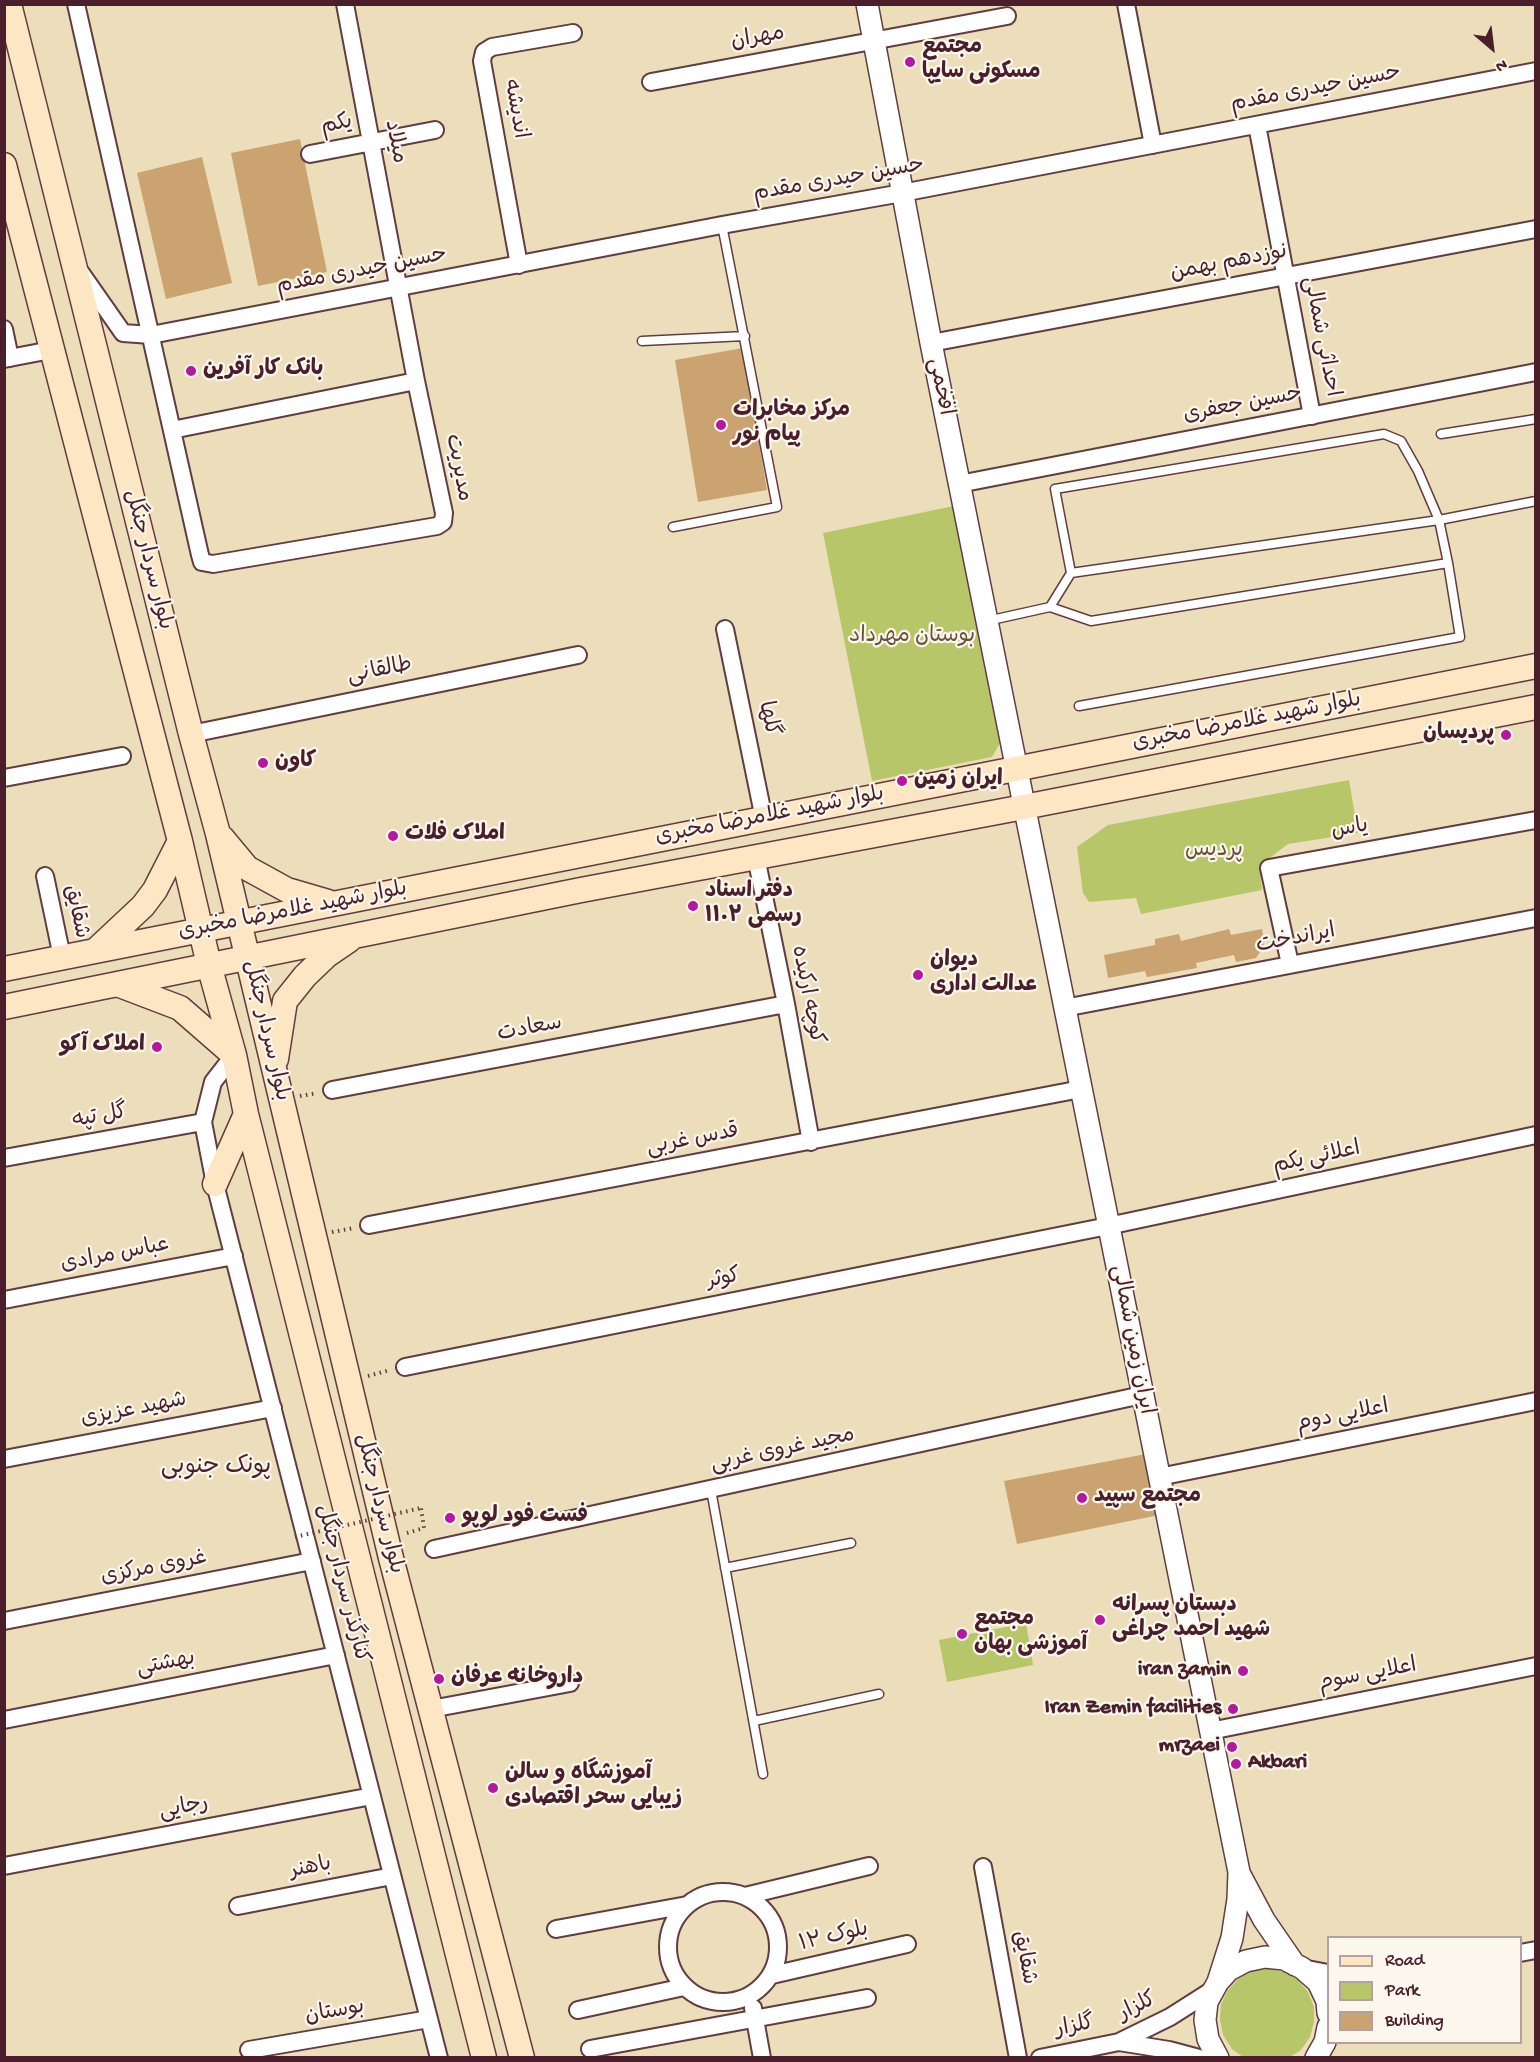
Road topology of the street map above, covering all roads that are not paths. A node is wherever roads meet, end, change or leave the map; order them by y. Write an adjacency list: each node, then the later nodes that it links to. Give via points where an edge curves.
1 (9, 4): 20 (main road, بلوار سردار جنگل)
2 (76, 4): 25 (street)
3 (345, 4): 13 (street, میلاد)
4 (867, 4): 8 (street, افخمی)
5 (1126, 4): 14 (street)
6 (1007, 16): 8 (street, مهران)
7 (573, 33): 21 (street, اندیشه, via 492,47 483,52)
8 (873, 40): 10 (street, مهران); 17 (street, افخمی)
9 (1536, 71): 11 (street, حسین حیدری مقدم)
10 (651, 82)
11 (1257, 125): 14 (street, حسین حیدری مقدم); 22 (street, احداثی شمالی)
12 (435, 130): 13 (street, یکم)
13 (371, 142): 15 (street, یکم); 23 (street, میلاد)
14 (1153, 145): 17 (street, حسین حیدری مقدم)
15 (310, 154)
16 (4, 165): 29 (main road, بلوار سردار جنگل)
17 (902, 193): 18 (street, حسین حیدری مقدم); 28 (street, افخمی)
18 (722, 225): 21 (street, حسین حیدری مقدم); 26 (lane)
19 (1536, 229): 22 (street, نوزدهم بهمن)
20 (73, 261): 25 (street, حسین حیدری مقدم, via 123,333); 50 (main road, بلوار سردار جنگل)
21 (519, 265): 23 (street, حسین حیدری مقدم)
22 (1285, 276): 28 (street, نوزدهم بهمن); 33 (street, احداثی شمالی)
23 (400, 288): 25 (street, حسین حیدری مقدم); 32 (street, مدیریت)
24 (4, 329): 30 (street)
25 (151, 335): 35 (street)
26 (745, 336): 27 (lane); 40 (lane, via 777,507)
27 (642, 341)
28 (931, 343): 37 (street, افخمی)
29 (51, 350): 30 (street); 58 (main road, بلوار سردار جنگل)
30 (7, 359)
31 (1536, 372): 33 (street, حسین جعفری)
32 (416, 381): 35 (street); 35 (street, مدیریت, via 444,513 443,522 437,526 213,564 202,562)
33 (1312, 416): 37 (street, حسین جعفری)
34 (1536, 419): 36 (lane)
35 (172, 430)
36 (1441, 434)
37 (959, 484): 44 (street, افخمی)
38 (1536, 501): 39 (lane)
39 (1439, 520): 41 (lane); 42 (lane); 42 (lane, via 1401,441 1384,434 1055,489)
40 (673, 527)
41 (1448, 563): 43 (lane, via 1091,621); 48 (lane, via 1460,637)
42 (1071, 573): 43 (lane)
43 (1050, 607): 44 (lane)
44 (987, 621): 52 (street, افخمی)
45 (725, 629): 55 (street, گلها)
46 (578, 655): 50 (street, طالقانی)
47 (1536, 666): 52 (main road, بلوار شهید غلامرضا مخبری)
48 (1079, 706)
49 (1536, 707): 54 (main road, بلوار شهید غلامرضا مخبری)
50 (191, 734): 57 (main road, بلوار سردار جنگل)
51 (122, 756): 53 (street)
52 (1016, 769): 54 (street, افخمی); 55 (main road, بلوار شهید غلامرضا مخبری)
53 (4, 778)
54 (1024, 807): 59 (main road, بلوار شهید غلامرضا مخبری); 75 (street, ایران زمین شمالی)
55 (764, 819): 61 (main road, بلوار شهید غلامرضا مخبری)
56 (1536, 820): 69 (street, یاس, via 1269,868)
57 (218, 834): 61 (main road, via 247,868 287,890); 63 (main road, بلوار سردار جنگل)
58 (180, 841): 64 (main road, بلوار سردار جنگل); 66 (main road, via 143,906)
59 (756, 857): 65 (main road, بلوار شهید غلامرضا مخبری); 73 (street, کوچه ارکیده)
60 (45, 876): 67 (street, شقایق)
61 (333, 904): 63 (main road, بلوار شهید غلامرضا مخبری)
62 (1536, 918): 69 (street, ایراندخت)
63 (240, 922): 64 (main road, بلوار شهید غلامرضا مخبری); 68 (main road, بلوار سردار جنگل)
64 (201, 930): 66 (main road, بلوار شهید غلامرضا مخبری); 70 (main road, بلوار سردار جنگل)
65 (359, 934): 68 (main road, بلوار شهید غلامرضا مخبری); 77 (main road, via 327,955 285,1001)
66 (95, 951): 67 (main road, بلوار شهید غلامرضا مخبری)
67 (62, 957): 71 (main road, بلوار شهید غلامرضا مخبری)
68 (248, 957): 70 (main road, بلوار شهید غلامرضا مخبری); 77 (main road, بلوار سردار جنگل)
69 (1290, 964): 75 (street, ایراندخت)
70 (209, 965): 72 (main road, بلوار شهید غلامرضا مخبری); 76 (main road, بلوار سردار جنگل)
71 (4, 969)
72 (117, 984): 74 (main road, بلوار شهید غلامرضا مخبری); 76 (main road, via 180,1008)
73 (786, 1004): 79 (street, سعادت); 83 (street, کوچه ارکیده)
74 (4, 1007)
75 (1064, 1008): 78 (street, ایران زمین شمالی)
76 (234, 1055): 80 (main road, بلوار سردار جنگل); 81 (street, via 213,1082)
77 (275, 1070): 106 (main road, بلوار سردار جنگل)
78 (1081, 1089): 83 (street, قدس غربی); 87 (street, ایران زمین شمالی)
79 (332, 1090)
80 (246, 1114): 85 (main road); 137 (main road, بلوار سردار جنگل)
81 (203, 1122): 84 (street, گل تپه); 85 (street, کنارگذر سردار جنگل)
82 (1536, 1135): 87 (street, اعلائی یکم)
83 (811, 1142): 86 (street, قدس غربی)
84 (4, 1158)
85 (215, 1184): 88 (street, کنارگذر سردار جنگل)
86 (369, 1225)
87 (1108, 1226): 90 (street, کوثر); 91 (street, ایران زمین شمالی)
88 (234, 1256): 89 (street, عباس مرادی); 93 (street, کنارگذر سردار جنگل)
89 (4, 1300)
90 (405, 1367)
91 (1142, 1395): 95 (street, ایران زمین شمالی); 96 (street, مجید غروی غربی)
92 (1536, 1401): 95 (street, اعلایی دوم)
93 (273, 1408): 94 (street, شهید عزیزی); 99 (street, کنارگذر سردار جنگل)
94 (4, 1459)
95 (1159, 1477): 109 (street, ایران زمین شمالی)
96 (711, 1490): 98 (street, مجید غروی غربی); 100 (lane)
97 (851, 1542): 100 (lane)
98 (434, 1549)
99 (312, 1561): 101 (street, غروی مرکزی); 102 (street, کنارگذر سردار جنگل)
100 (725, 1568): 108 (lane)
101 (4, 1621)
102 (336, 1655): 107 (street, بهشتی); 111 (street, کنارگذر سردار جنگل)
103 (1536, 1666): 109 (street, اعلایی سوم)
104 (570, 1683): 106 (street)
105 (879, 1694): 108 (lane)
106 (430, 1709): 138 (main road, بلوار سردار جنگل)
107 (4, 1720)
108 (754, 1721): 110 (lane)
109 (1210, 1731): 115 (street, ایران زمین شمالی)
110 (763, 1774)
111 (372, 1796): 112 (street, رجایی); 116 (street, کنارگذر سردار جنگل)
112 (4, 1866)
113 (869, 1866): 117 (street)
114 (983, 1867): 140 (street, شقایق)
115 (1239, 1872): 122 (street, ایران زمین شمالی, via 1264,1920); 125 (street, ایران زمین شمالی, via 1232,1938)
116 (392, 1876): 119 (street, باهنر); 132 (street, کنارگذر سردار جنگل)
117 (745, 1896): 118 (street, via 715,1892); 124 (street, via 761,1906 773,1921 779,1939)
118 (687, 1905): 120 (street); 126 (street, via 675,1919 668,1955)
119 (238, 1906)
120 (556, 1929)
121 (907, 1944): 124 (street, بلوک ۱۲)
122 (1299, 1966): 123 (street); 125 (street, via 1265,1957 1246,1961 1229,1970); 129 (street, ایران زمین شمالی, via 1317,1982)
123 (1327, 1973)
124 (772, 1975): 127 (street)
125 (1216, 1985): 133 (street, کلزار, via 1170,2017); 143 (street, ایران زمین شمالی, via 1207,2002 1205,2020 1208,2039)
126 (684, 1987): 127 (street, via 716,2002 734,2002); 130 (street)
127 (750, 1996): 131 (street)
128 (867, 1998): 131 (street)
129 (1327, 2001)
130 (578, 2010)
131 (756, 2018): 134 (street); 139 (street)
132 (429, 2019): 135 (street, بوستان); 136 (street, کنارگذر سردار جنگل)
133 (1119, 2042): 141 (street, گلزار); 142 (street, کلزار)
134 (590, 2049)
135 (249, 2050)
136 (439, 2058)
137 (484, 2058)
138 (522, 2058)
139 (762, 2058)
140 (1018, 2058)
141 (1040, 2058)
142 (1199, 2058)
143 (1218, 2058)

